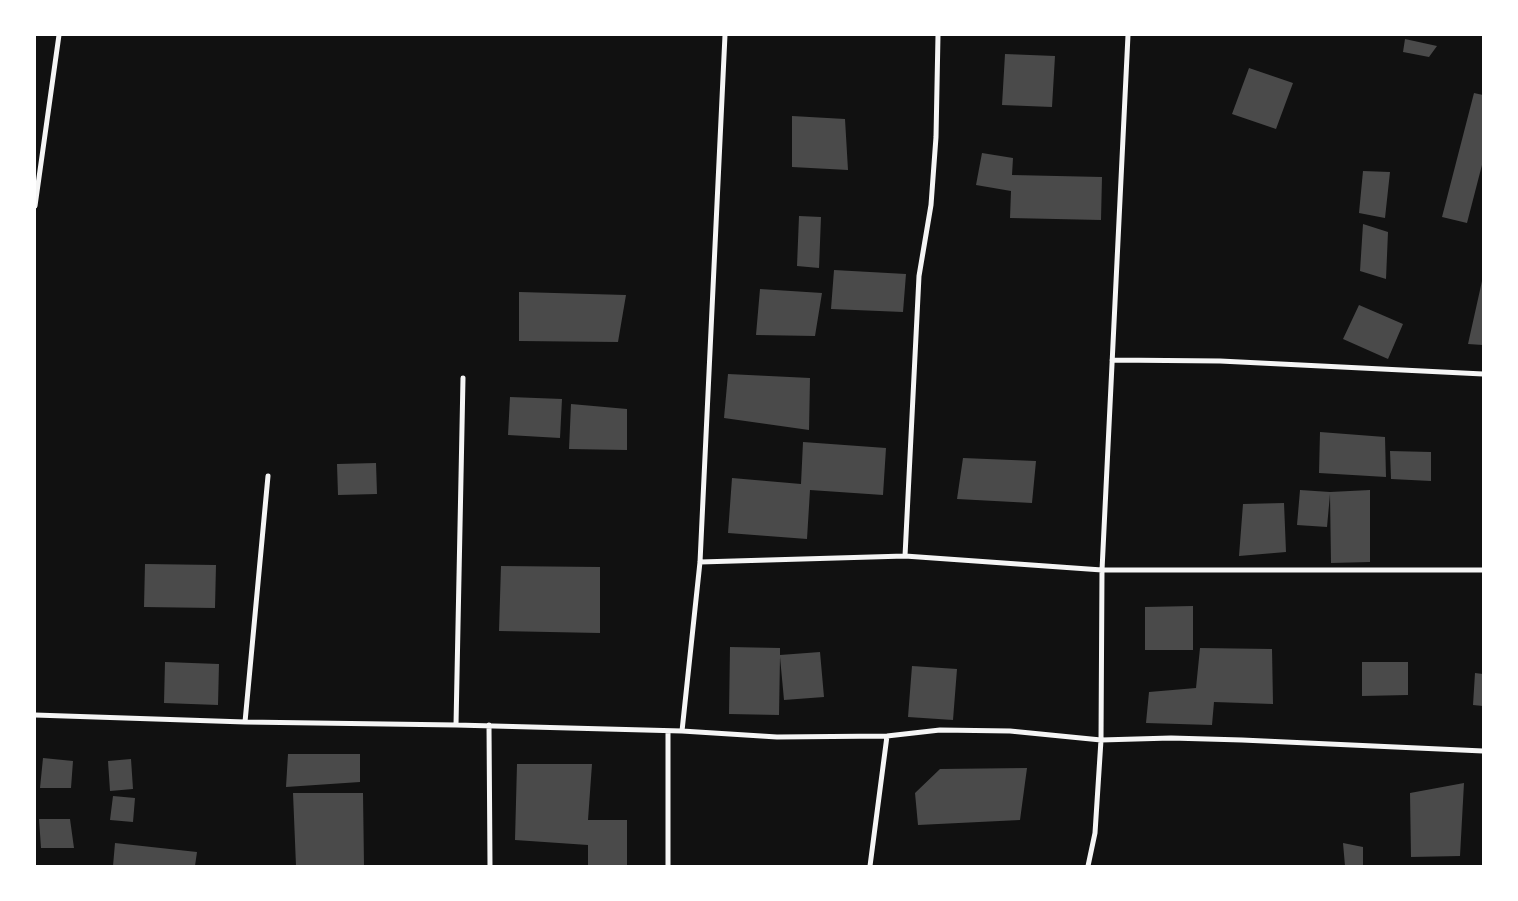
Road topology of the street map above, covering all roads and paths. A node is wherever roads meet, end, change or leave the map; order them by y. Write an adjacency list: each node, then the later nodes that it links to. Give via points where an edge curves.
1 (59, 35): 5 (street)
2 (725, 35): 11 (street)
3 (938, 35): 10 (street, via 936,137 931,205 919,276)
4 (1128, 35): 6 (street)
5 (35, 206)
6 (1112, 360): 7 (street, via 1220,360); 12 (street)
7 (1483, 374)
8 (463, 378): 16 (street)
9 (268, 476): 15 (street)
10 (905, 556): 11 (street); 12 (street)
11 (700, 562): 18 (street)
12 (1102, 570): 13 (street); 21 (street)
13 (1483, 570)
14 (35, 715): 15 (street)
15 (245, 722): 16 (street)
16 (456, 725): 17 (street)
17 (490, 725): 19 (street); 23 (street)
18 (682, 730): 19 (street); 20 (street, via 777,737)
19 (668, 731): 24 (street)
20 (887, 736): 21 (street, via 940,730 1010,730); 25 (street)
21 (1100, 740): 22 (street, via 1242,740); 26 (street, via 1095,833)
22 (1483, 751)
23 (490, 866)
24 (668, 866)
25 (870, 866)
26 (1088, 866)

